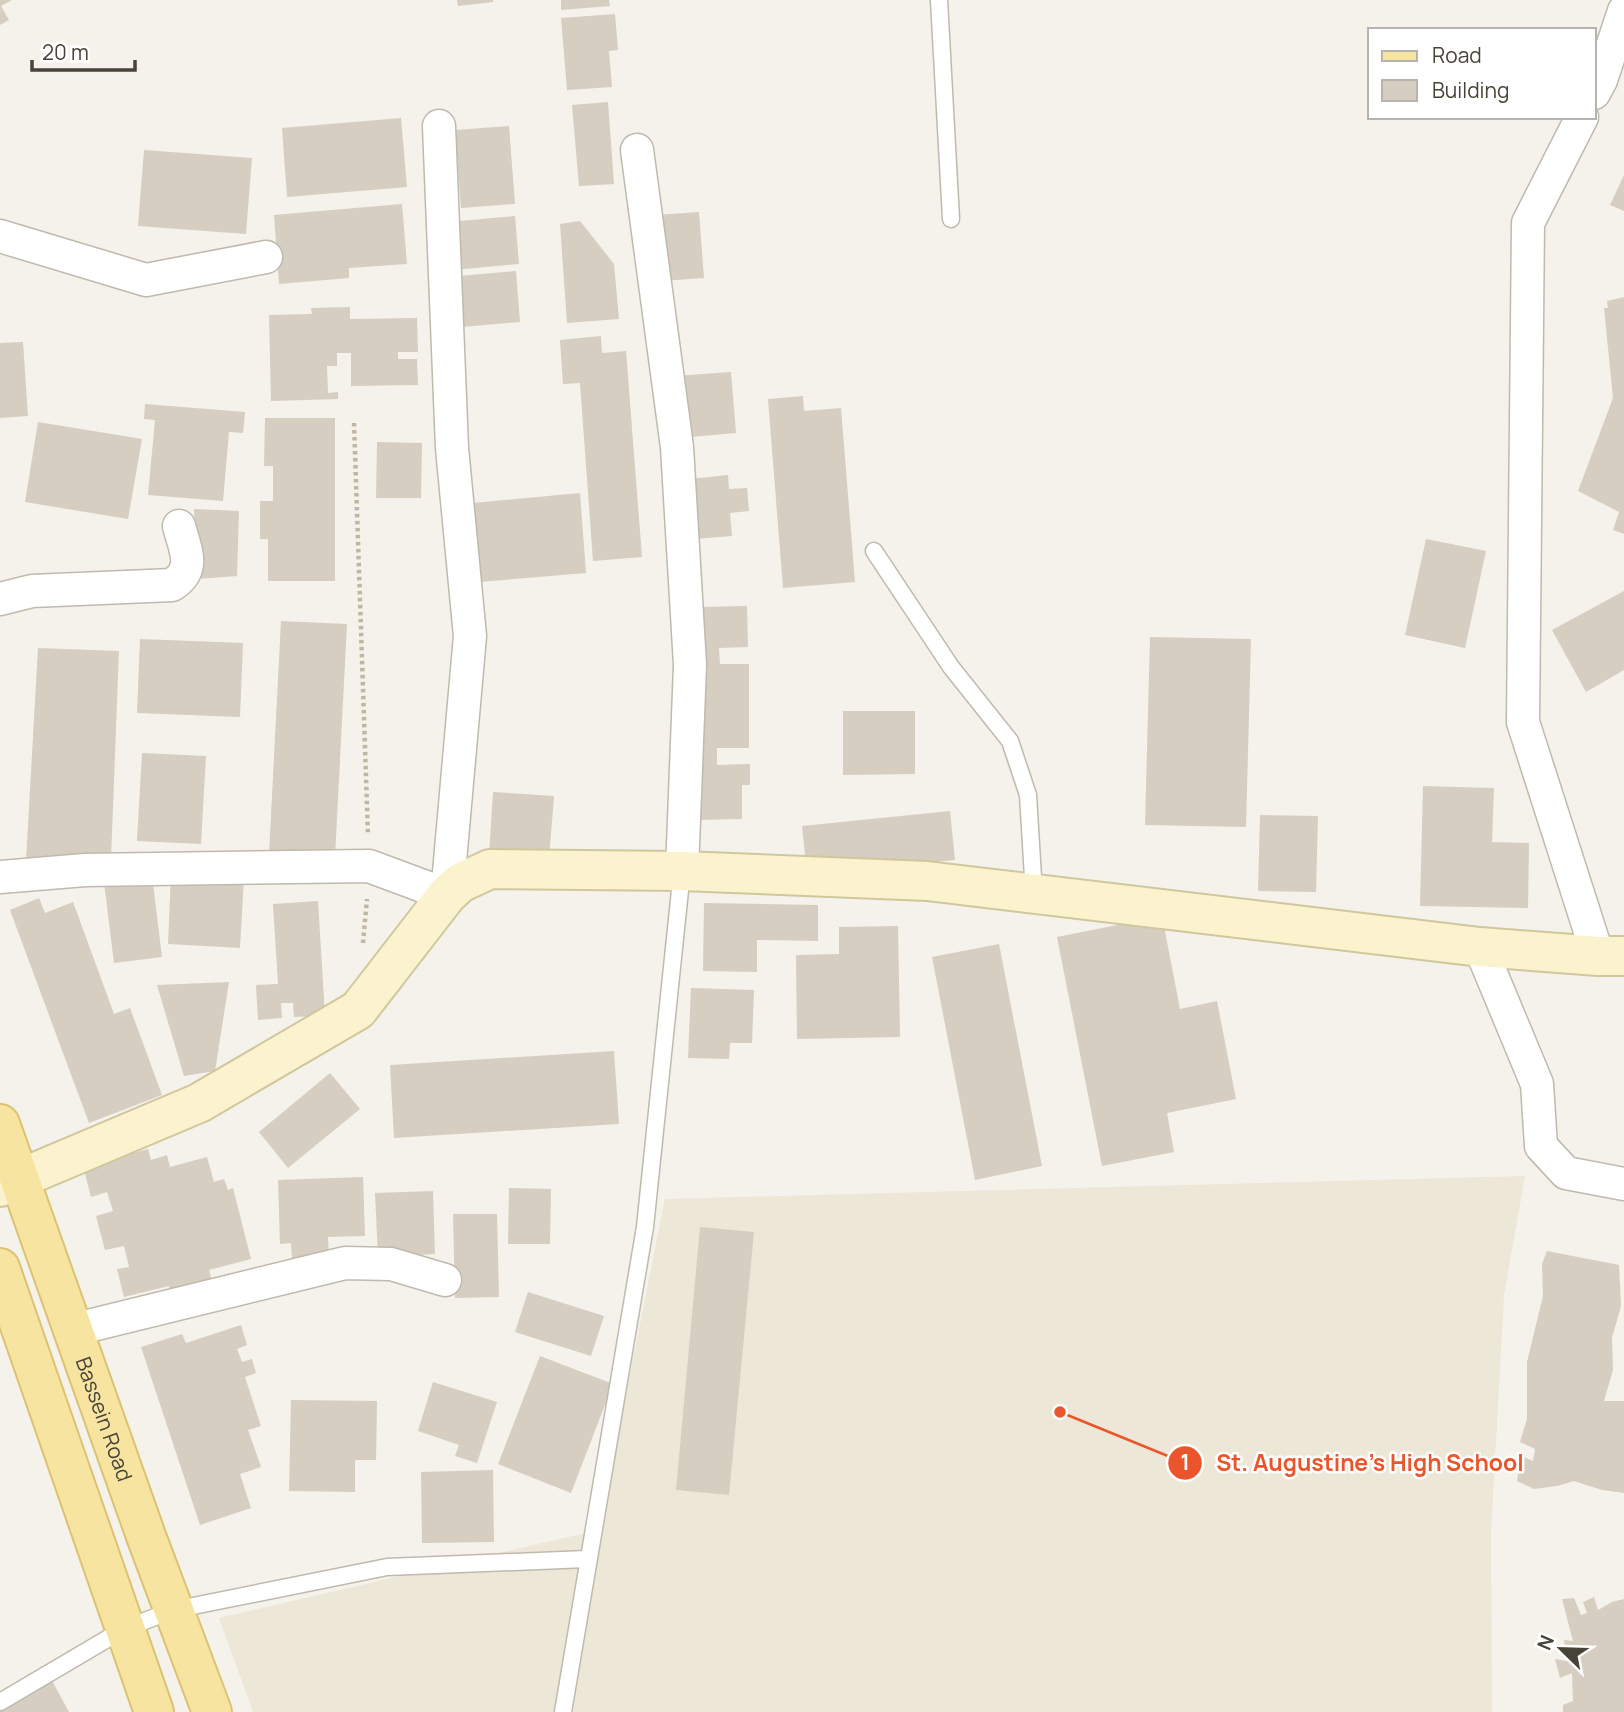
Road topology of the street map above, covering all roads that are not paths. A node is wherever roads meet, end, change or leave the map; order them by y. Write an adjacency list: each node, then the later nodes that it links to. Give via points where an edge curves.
1 (939, 0): 7 (lane)
2 (1624, 10): 3 (street)
3 (1596, 89)
4 (1581, 119): 18 (street, via 1528,223 1523,722)
5 (439, 126): 16 (street, via 452,448 470,636)
6 (637, 150): 13 (street, via 679,474 690,665)
7 (951, 219)
8 (0, 236): 9 (street, via 146,280)
9 (266, 257)
10 (179, 526): 12 (street, via 189,565 183,578 172,585 32,591)
11 (874, 551): 15 (lane, via 951,667 1010,741 1028,794)
12 (0, 599)
13 (682, 871): 15 (street, via 927,881); 16 (street, via 490,869 460,883); 25 (lane, via 645,1227)
14 (0, 877): 16 (street, via 85,870 369,866)
15 (1034, 894): 17 (street)
16 (447, 895): 20 (street, via 358,1010 199,1103)
17 (1480, 947): 18 (street); 21 (street, via 1537,1084 1541,1146 1566,1173)
18 (1611, 956)
19 (0, 1124): 20 (main road, Bassein Road)
20 (10, 1183): 24 (main road, Bassein Road)
21 (1624, 1184)
22 (0, 1268): 27 (main road)
23 (445, 1280): 24 (street, via 391,1264 345,1263)
24 (72, 1330): 26 (main road, Bassein Road)
25 (587, 1559): 26 (lane, via 387,1567); 31 (lane)
26 (173, 1610): 27 (lane); 30 (main road, Bassein Road)
27 (124, 1629): 28 (lane); 29 (main road)
28 (0, 1702)
29 (154, 1712)
30 (212, 1712)
31 (563, 1712)

